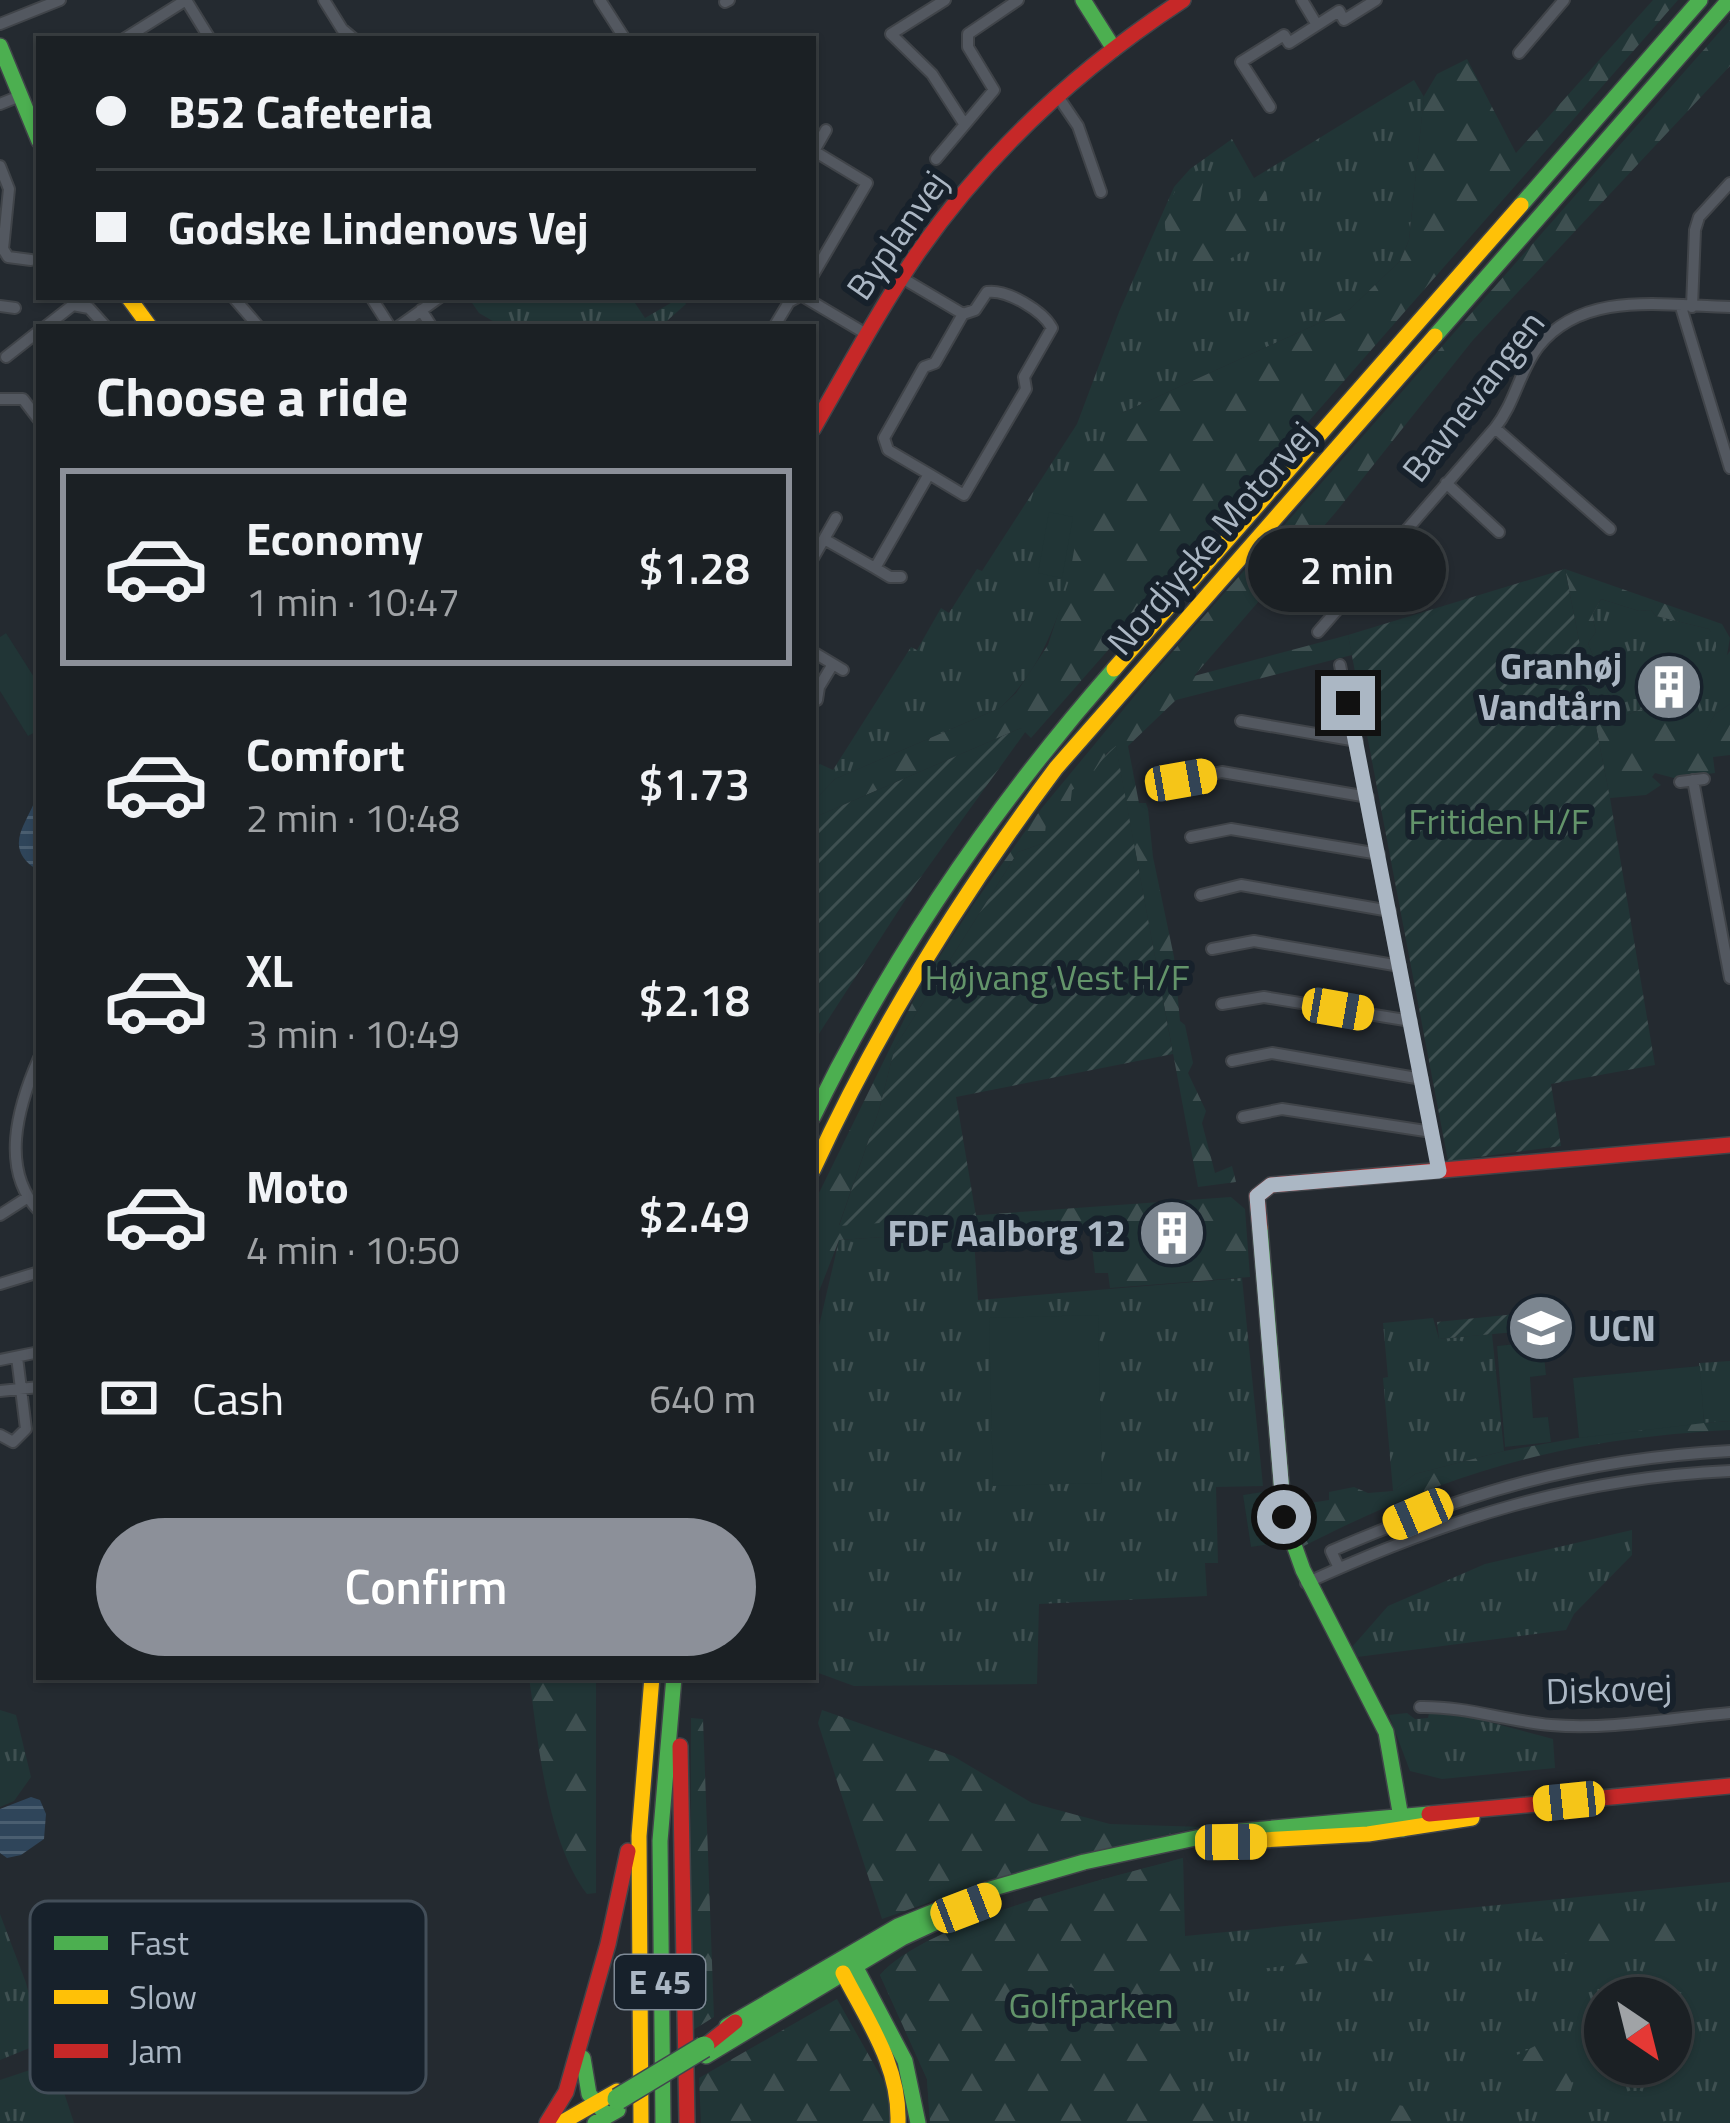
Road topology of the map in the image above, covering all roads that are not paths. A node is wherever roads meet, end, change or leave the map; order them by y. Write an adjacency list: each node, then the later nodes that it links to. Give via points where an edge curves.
1 (60, 0): 13 (street)
2 (324, 0): 17 (street)
3 (601, 0): 18 (street)
4 (945, 0): 25 (street, via 891,34 932,74)
5 (1018, 0): 25 (street, via 968,34 994,90)
6 (1083, 0): 20 (main road)
7 (1184, 0): 20 (main road, Byplanvej)
8 (1302, 0): 14 (street)
9 (1376, 0): 14 (street)
10 (1564, 0): 21 (street)
11 (1700, 0): 93 (main road, Nordjyske Motorvej, via 1042,752 913,933)
12 (1729, 0): 98 (main road, Nordjyske Motorvej, via 1056,768 919,964)
13 (0, 24)
14 (1317, 25): 24 (street, via 1241,62)
15 (129, 36): 16 (street, via 186,0)
16 (208, 36)
17 (350, 36)
18 (623, 36)
19 (0, 46): 23 (main road)
20 (1114, 49): 22 (main road, Byplanvej)
21 (1520, 53)
22 (1057, 95): 33 (street, via 1078,126); 36 (main road, Byplanvej, via 988,165)
23 (10, 100): 27 (main road)
24 (1270, 107)
25 (963, 122): 30 (street)
26 (826, 130): 28 (street)
27 (36, 137)
28 (816, 148)
29 (816, 152): 35 (street, via 867,183)
30 (936, 159)
31 (0, 166): 34 (street, via 10,189 2,249)
32 (1730, 183): 43 (street, via 1695,230)
33 (1100, 192)
34 (31, 260)
35 (816, 269)
36 (902, 278): 47 (street); 56 (main road, Byplanvej)
37 (235, 300): 50 (street)
38 (373, 300): 51 (street)
39 (436, 300): 46 (street)
40 (794, 300): 54 (street)
41 (806, 300): 56 (street)
42 (0, 306): 45 (street)
43 (1686, 307): 44 (street, Bavnevangen); 61 (street, Bavnevangen, via 1617,305 1565,322 1539,346); 62 (street)
44 (1730, 307)
45 (15, 308)
46 (421, 310): 52 (street); 53 (street)
47 (963, 314): 63 (street, via 884,438 888,450); 63 (street, via 997,290 1052,328 963,499)
48 (48, 324): 49 (street, via 73,305)
49 (103, 324)
50 (256, 324)
51 (392, 324)
52 (399, 324)
53 (430, 324)
54 (776, 324)
55 (36, 334): 57 (street)
56 (868, 335): 60 (main road, Byplanvej)
57 (6, 357)
58 (0, 399): 59 (street, via 23,399)
59 (36, 416)
60 (816, 424)
61 (1495, 428): 64 (street, Bavnevangen); 66 (street)
62 (1730, 468)
63 (929, 474): 70 (street)
64 (1445, 483): 67 (street); 72 (street, Bavnevangen)
65 (836, 518): 68 (street)
66 (1610, 529)
67 (1499, 532)
68 (824, 539): 69 (street); 70 (street)
69 (816, 553)
70 (874, 568): 71 (street)
71 (901, 577)
72 (1318, 632)
73 (816, 654): 75 (street, via 838,667)
74 (1340, 665): 77 (street)
75 (817, 700)
76 (1241, 722): 77 (street)
77 (1357, 741): 80 (street)
78 (1181, 780): 80 (street, via 1222,772)
79 (1693, 780): 87 (street)
80 (1368, 797): 82 (street)
81 (1191, 837): 82 (street, via 1231,829)
82 (1378, 854): 84 (street)
83 (1201, 895): 84 (street, via 1241,885)
84 (1390, 911): 86 (street)
85 (1212, 949): 86 (street, via 1254,941)
86 (1400, 966): 89 (street)
87 (1730, 978)
88 (1222, 1004): 89 (street, via 1264,997)
89 (1411, 1021): 92 (street)
90 (1232, 1061): 92 (street, via 1272,1053)
91 (36, 1065): 96 (street)
92 (1422, 1079): 95 (street)
93 (816, 1111)
94 (1244, 1117): 95 (street, via 1282,1109)
95 (1432, 1132): 99 (street)
96 (4, 1138): 100 (street, via 10,1174)
97 (1730, 1145): 99 (main road)
98 (816, 1164)
99 (1439, 1171): 121 (main road, via 1271,1185 1257,1196 1284,1517)
100 (25, 1199): 101 (street); 102 (street)
101 (36, 1208)
102 (8, 1215)
103 (36, 1273): 104 (street)
104 (0, 1284)
105 (36, 1353): 106 (street)
106 (17, 1357): 107 (street); 109 (street)
107 (0, 1360)
108 (36, 1388): 109 (street)
109 (22, 1390): 110 (street); 111 (street, via 24,1435 8,1442)
110 (0, 1391)
111 (0, 1435)
112 (1730, 1451): 113 (street)
113 (1628, 1459): 115 (street); 116 (street)
114 (1730, 1471): 115 (street)
115 (1631, 1478): 117 (street)
116 (1521, 1481): 117 (street); 118 (street)
117 (1526, 1499): 119 (street)
118 (1418, 1514): 119 (street); 120 (street, via 1331,1551)
119 (1424, 1532): 120 (street)
120 (1339, 1568): 121 (street)
121 (1306, 1583): 130 (main road, via 1380,1716)
122 (652, 1680): 127 (main road, E 45)
123 (674, 1680): 138 (main road, E 45, via 660,1841)
124 (683, 1680): 139 (main road)
125 (1420, 1707): 126 (street, Diskovej, via 1584,1727)
126 (1730, 1712)
127 (647, 1714): 132 (main road, via 619,1900); 137 (main road, E 45, via 637,1904)
128 (1730, 1786): 129 (main road)
129 (1529, 1805): 130 (main road); 130 (main road, via 1414,1805)
130 (1401, 1814): 131 (main road, via 1268,1842 1195,1843 1086,1868 949,1916); 133 (main road, via 1207,1835 999,1886 868,1941)
131 (849, 1970): 133 (main road); 140 (main road, via 898,2090); 141 (main road, via 904,2058)
132 (586, 2022): 134 (main road, via 582,2066); 135 (main road, via 566,2096)
133 (704, 2048): 134 (main road, bridge)
134 (605, 2111): 136 (main road)
135 (547, 2123)
136 (561, 2123)
137 (641, 2123)
138 (663, 2123)
139 (686, 2123)
140 (898, 2123)
141 (918, 2123)

